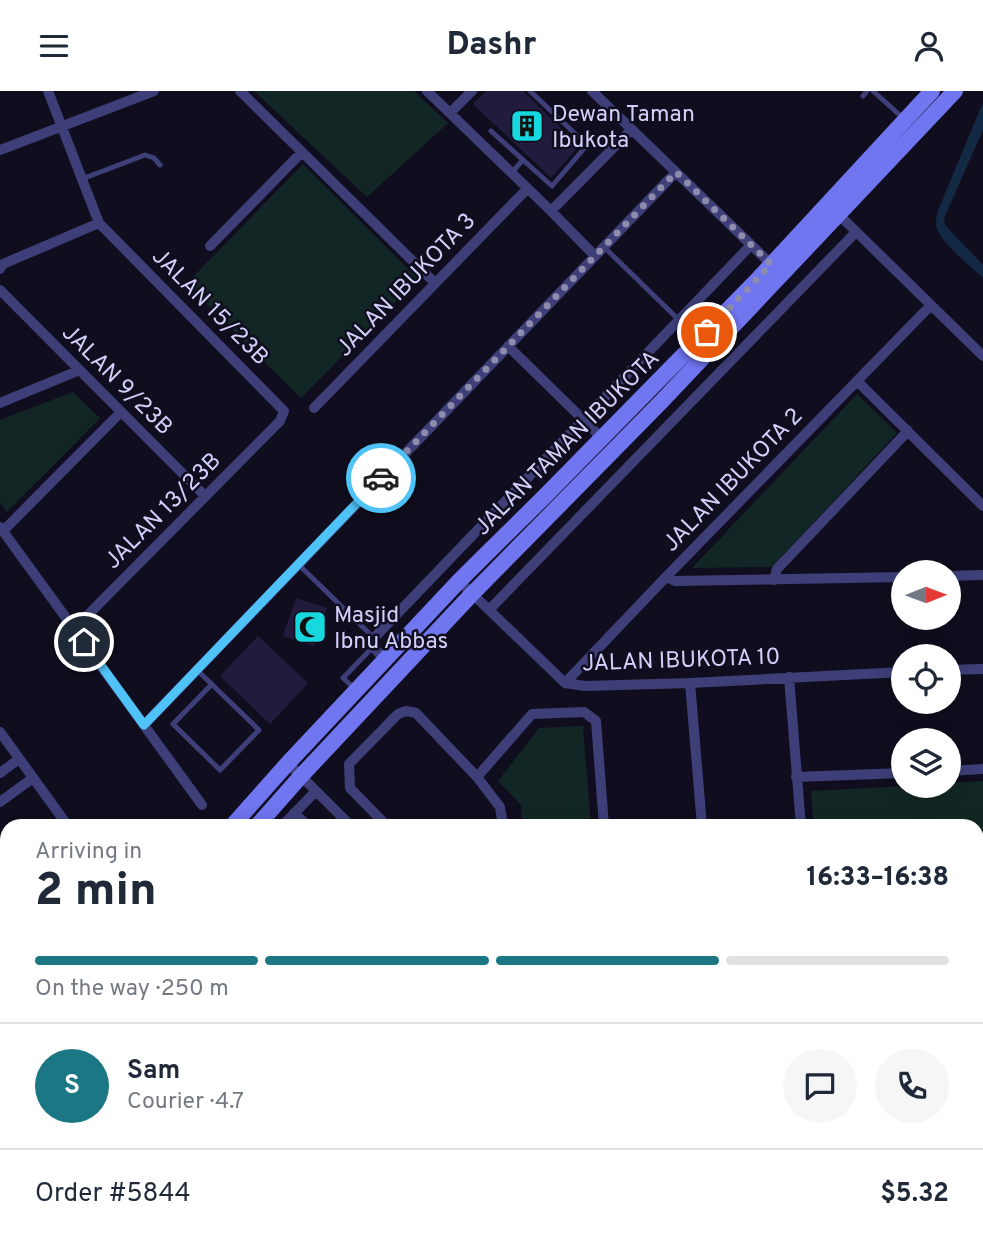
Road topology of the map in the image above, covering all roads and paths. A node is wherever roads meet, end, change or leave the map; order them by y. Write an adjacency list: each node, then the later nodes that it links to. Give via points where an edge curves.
1 (48, 91): 13 (street)
2 (154, 91): 13 (street)
3 (240, 91): 17 (street)
4 (427, 91): 11 (street)
5 (472, 91): 11 (street)
6 (530, 91): 18 (lane, via 587,145 552,185)
7 (592, 91): 14 (street)
8 (873, 91): 12 (lane)
9 (932, 91): 12 (main road, JALAN TAMAN IBUKOTA)
10 (955, 91): 24 (main road, JALAN TAMAN IBUKOTA)
11 (450, 113): 21 (street)
12 (905, 120): 24 (main road, JALAN TAMAN IBUKOTA)
13 (61, 127): 16 (street); 22 (street)
14 (631, 130): 20 (street); 25 (street)
15 (492, 131): 18 (lane)
16 (0, 151)
17 (302, 152): 29 (street); 34 (street)
18 (523, 160): 21 (lane)
19 (160, 165): 22 (lane, via 145,155)
20 (676, 172): 28 (street); 30 (street)
21 (511, 173): 23 (street)
22 (82, 179): 26 (street)
23 (527, 189): 25 (street); 34 (street, JALAN IBUKOTA 3)
24 (833, 209): 27 (street); 33 (main road, JALAN TAMAN IBUKOTA)
25 (551, 211): 31 (street)
26 (99, 223): 32 (street); 48 (street, JALAN 15/23B, via 279,405 284,411)
27 (856, 232): 36 (street); 46 (street)
28 (751, 245): 33 (street); 37 (street)
29 (210, 246)
30 (604, 247): 31 (street); 37 (lane)
31 (595, 256): 38 (street)
32 (0, 269)
33 (776, 269): 42 (main road, JALAN TAMAN IBUKOTA); 50 (main road, JALAN TAMAN IBUKOTA)
34 (435, 283): 44 (street, JALAN IBUKOTA 3)
35 (0, 291): 40 (street, JALAN 9/23B)
36 (930, 305): 39 (street); 41 (street, JALAN IBUKOTA 2)
37 (679, 320): 47 (street)
38 (508, 346): 47 (street); 54 (street)
39 (983, 356)
40 (80, 370): 43 (street); 45 (street, JALAN 9/23B)
41 (857, 381): 49 (street); 57 (street, JALAN IBUKOTA 2)
42 (662, 401): 46 (street); 61 (main road, JALAN TAMAN IBUKOTA)
43 (0, 403)
44 (314, 408)
45 (121, 412): 51 (street, JALAN 9/23B); 53 (street)
46 (678, 416): 62 (street)
47 (583, 420): 50 (street); 64 (street)
48 (280, 421): 51 (street, JALAN 13/23B)
49 (908, 431): 52 (street); 59 (street, via 777,569)
50 (602, 438): 60 (main road, JALAN TAMAN IBUKOTA)
51 (205, 496): 63 (street, JALAN 13/23B)
52 (983, 506)
53 (2, 529): 63 (street)
54 (299, 564): 64 (lane); 67 (street)
55 (983, 575): 56 (street)
56 (961, 576)
57 (666, 577): 59 (street, via 675,581); 71 (street, JALAN IBUKOTA 2)
58 (891, 577): 59 (street)
59 (774, 580)
60 (459, 581): 61 (street, JALAN IBUKOTA 10); 65 (main road, JALAN TAMAN IBUKOTA)
61 (472, 594): 62 (street, JALAN IBUKOTA 10); 83 (main road, JALAN TAMAN IBUKOTA)
62 (488, 610): 71 (street, JALAN IBUKOTA 10)
63 (74, 629): 75 (street)
64 (373, 642): 65 (street); 74 (lane, via 343,678)
65 (386, 659): 74 (main road, JALAN TAMAN IBUKOTA)
66 (983, 669): 68 (street)
67 (197, 670): 73 (lane); 75 (street)
68 (961, 670)
69 (891, 673): 70 (street, JALAN IBUKOTA 10)
70 (789, 677): 72 (street, JALAN IBUKOTA 10); 85 (street)
71 (565, 683): 72 (street, JALAN IBUKOTA 10)
72 (690, 683): 100 (street)
73 (212, 684): 73 (lane, via 259,730 220,770 173,724)
74 (356, 691): 78 (main road, JALAN TAMAN IBUKOTA)
75 (144, 725): 89 (street)
76 (0, 733): 77 (street)
77 (19, 759): 81 (street); 86 (street)
78 (288, 763): 83 (street); 92 (main road, JALAN TAMAN IBUKOTA)
79 (983, 769): 80 (street)
80 (961, 770)
81 (0, 773)
82 (891, 773): 85 (street)
83 (301, 776): 87 (street); 93 (main road, JALAN TAMAN IBUKOTA)
84 (477, 777): 97 (street, via 416,713 398,714 349,764 350,788); 98 (street, via 500,807); 99 (street, via 532,714 584,712 596,721)
85 (796, 777): 101 (street)
86 (33, 778): 88 (street); 91 (street)
87 (316, 791): 90 (street); 96 (street)
88 (0, 802)
89 (202, 804)
90 (294, 813): 94 (street); 95 (street)
91 (63, 819)
92 (238, 819)
93 (263, 819)
94 (288, 819)
95 (300, 819)
96 (344, 819)
97 (380, 819)
98 (502, 819)
99 (603, 819)
100 (701, 819)
101 (800, 819)

